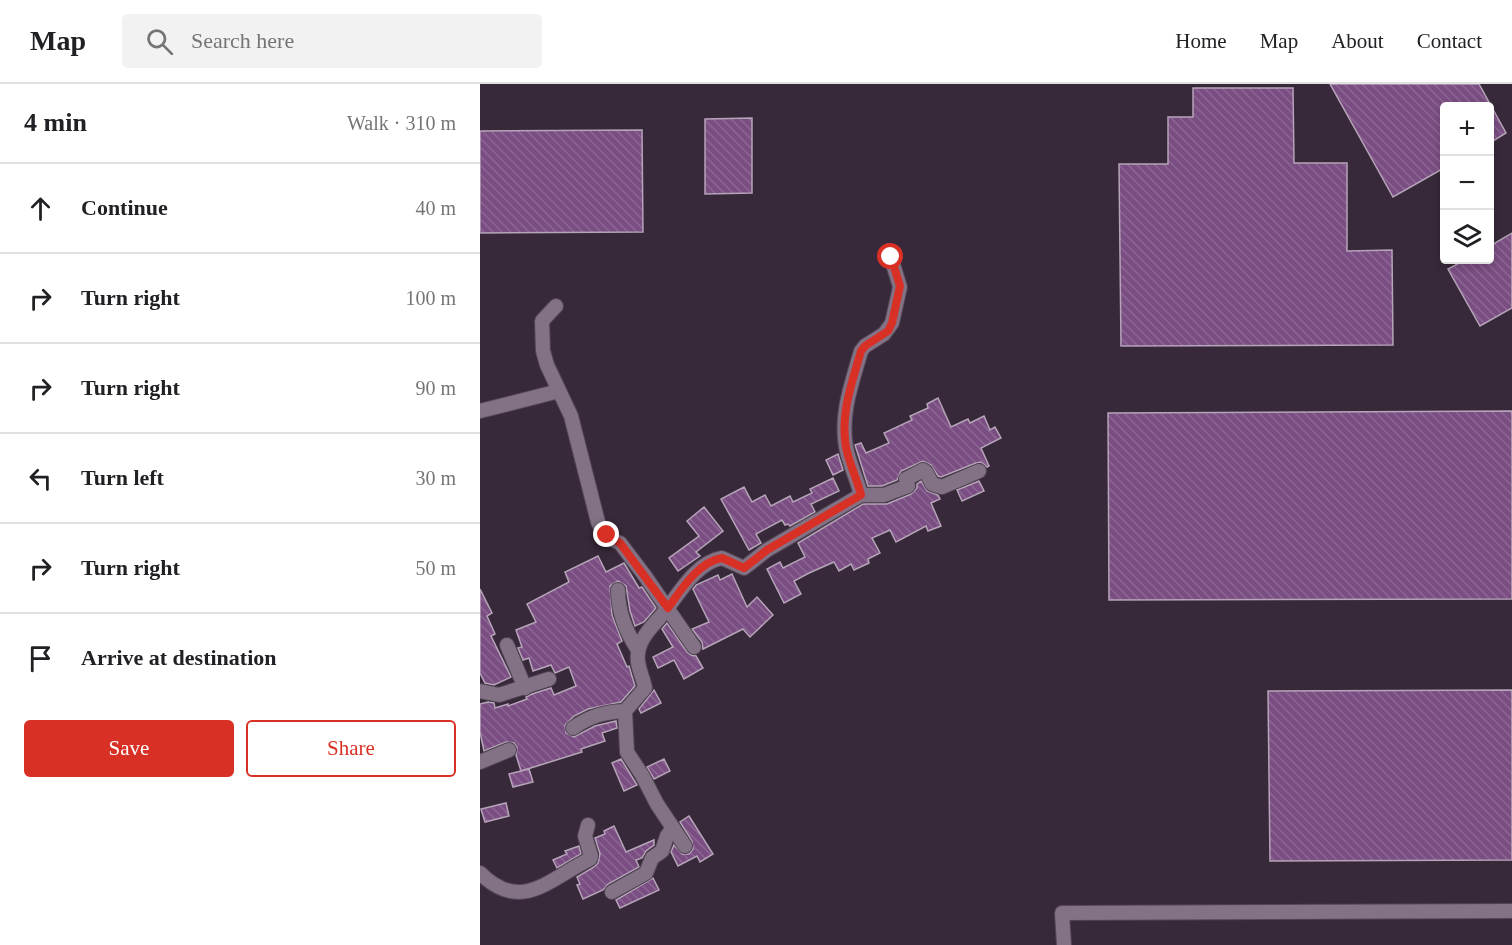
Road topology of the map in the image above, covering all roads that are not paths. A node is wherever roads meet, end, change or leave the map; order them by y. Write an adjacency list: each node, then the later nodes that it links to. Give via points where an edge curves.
1 (889, 251): 6 (street, via 900,286 892,323 888,331 861,351 845,412 846,447)
2 (556, 306): 3 (street, via 542,321 543,351)
3 (559, 391): 4 (street); 8 (street, via 571,416 602,530 620,543)
4 (480, 411)
5 (979, 471): 6 (street, via 942,487 932,484 923,470 906,479 908,486 890,494)
6 (861, 495): 8 (street, via 767,550 744,568 722,558 711,562 686,584)
7 (618, 590): 9 (street, via 621,616)
8 (668, 608): 10 (street); 12 (street)
9 (628, 631): 10 (street); 13 (street)
10 (645, 636): 13 (street)
11 (507, 645): 15 (street)
12 (694, 647)
13 (638, 650): 17 (street, via 638,667 645,688)
14 (549, 680): 15 (street)
15 (525, 687): 16 (street, via 499,694)
16 (480, 691)
17 (625, 711): 18 (street, via 595,715); 22 (street, via 627,752)
18 (573, 728)
19 (509, 750): 20 (street)
20 (480, 762)
21 (588, 825): 24 (street, via 585,836 590,859 542,887 508,892)
22 (673, 828): 23 (street); 25 (street, via 646,873)
23 (685, 846)
24 (480, 873)
25 (612, 892)
26 (1512, 911): 27 (street, via 1062,913)
27 (1064, 945)

